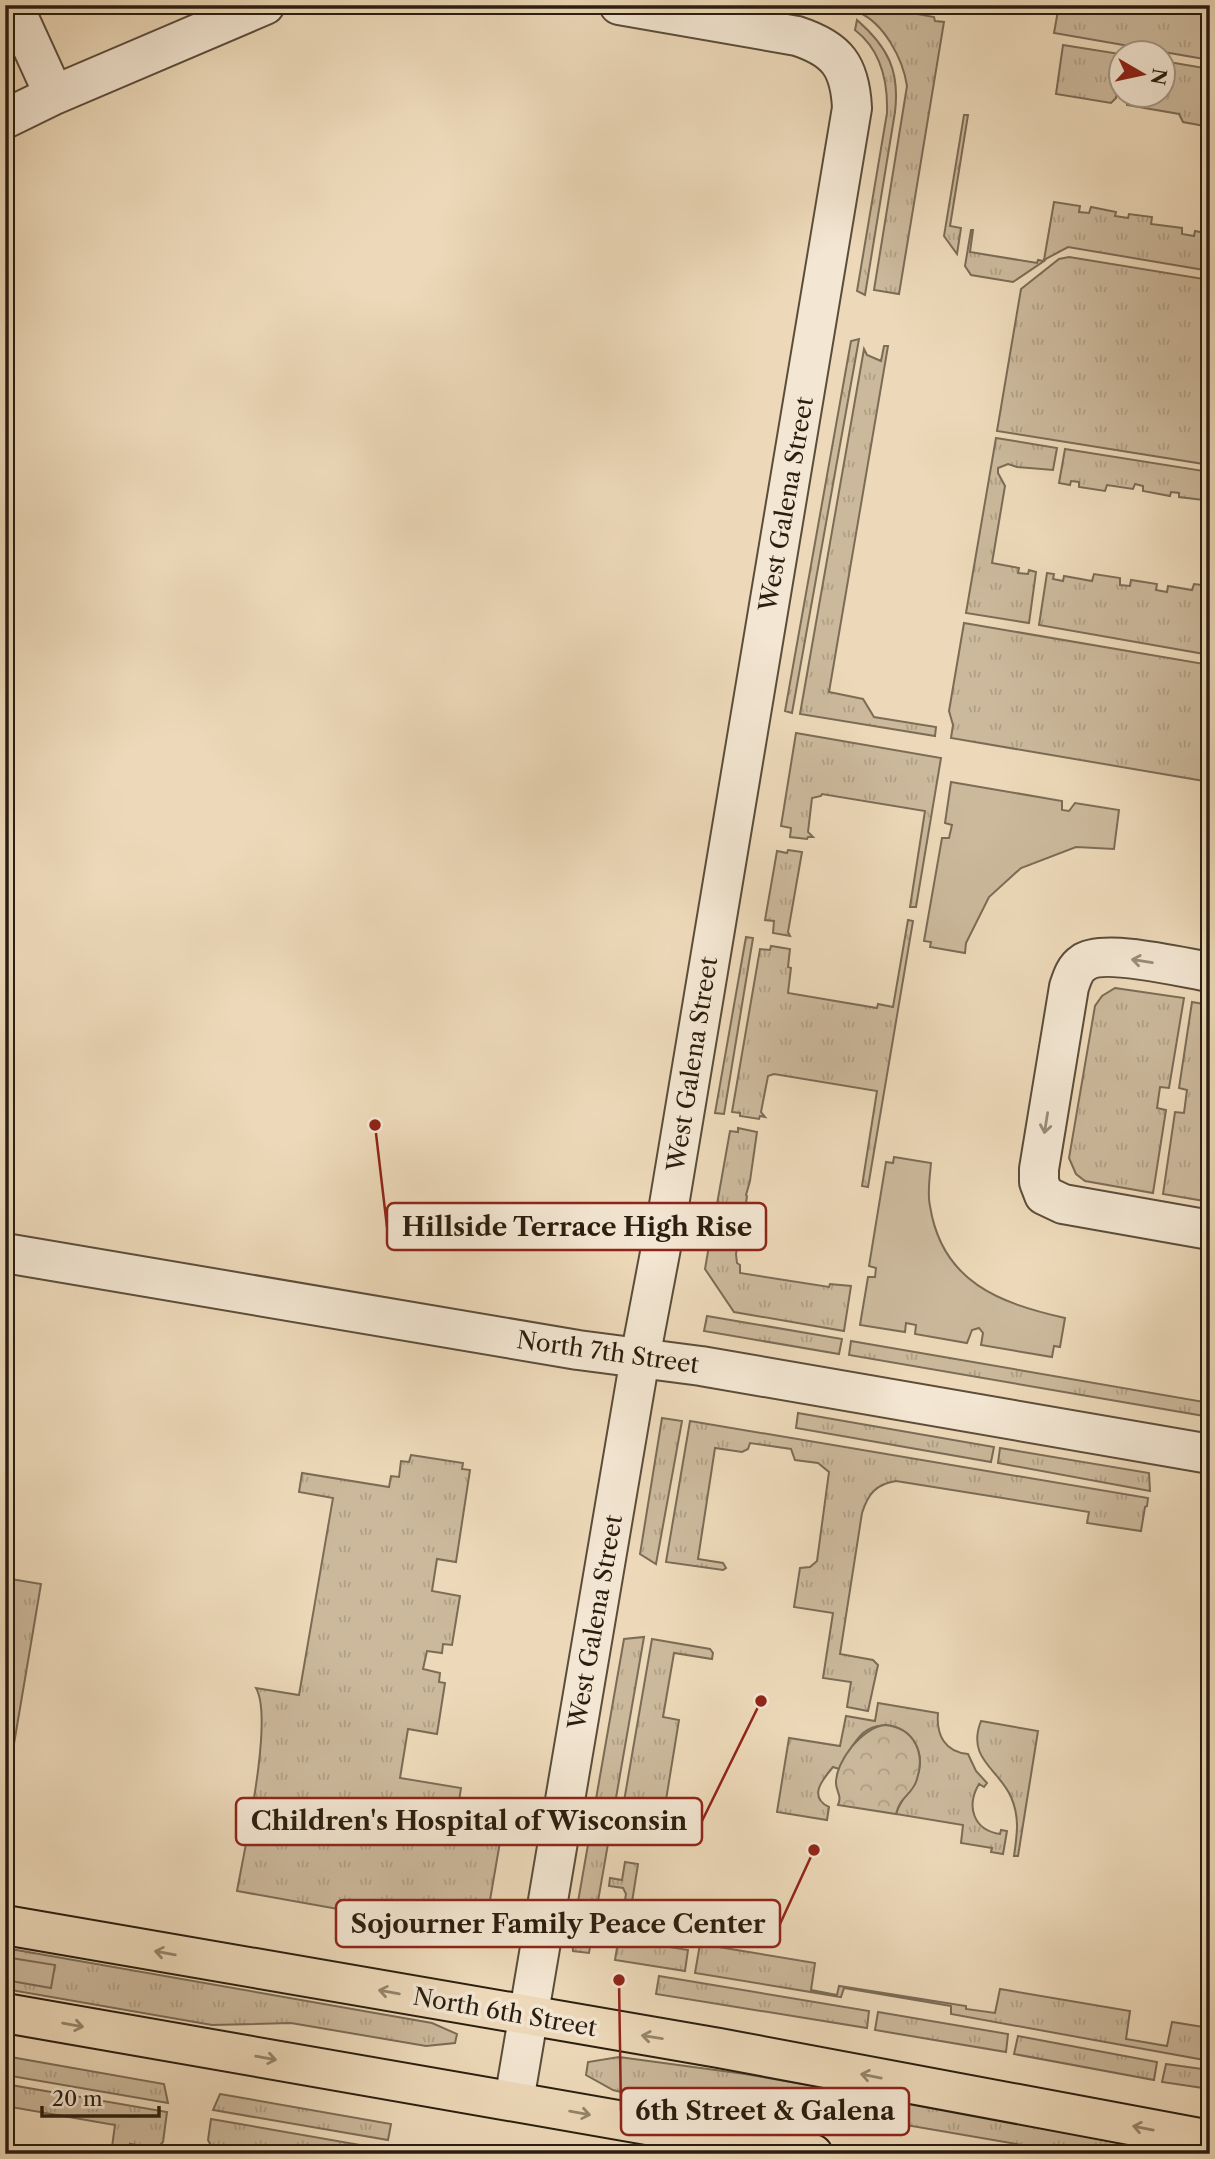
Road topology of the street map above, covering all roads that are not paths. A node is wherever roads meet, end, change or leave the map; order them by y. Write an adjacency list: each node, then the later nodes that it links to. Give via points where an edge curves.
1 (13, 5): 4 (street)
2 (265, 5): 4 (street)
3 (619, 5): 9 (street, West Galena Street, via 822,44 842,63 851,86 852,108)
4 (54, 95): 5 (street)
5 (5, 119)
6 (1210, 972): 7 (street, one-way to 7, via 1100,957 1084,962 1074,973 1039,1169 1044,1195 1063,1204)
7 (1210, 1230)
8 (5, 1253): 9 (street, North 7th Street)
9 (640, 1358): 10 (street, North 7th Street); 13 (street, West Galena Street)
10 (1210, 1454)
11 (5, 1925): 13 (main road, North 6th Street, one-way to 11)
12 (5, 2013): 14 (main road, one-way to 14)
13 (528, 2016): 14 (street, West Galena Street); 15 (main road, North 6th Street, one-way to 13)
14 (514, 2101): 16 (main road, one-way to 16)
15 (1210, 2140)
16 (813, 2154)

